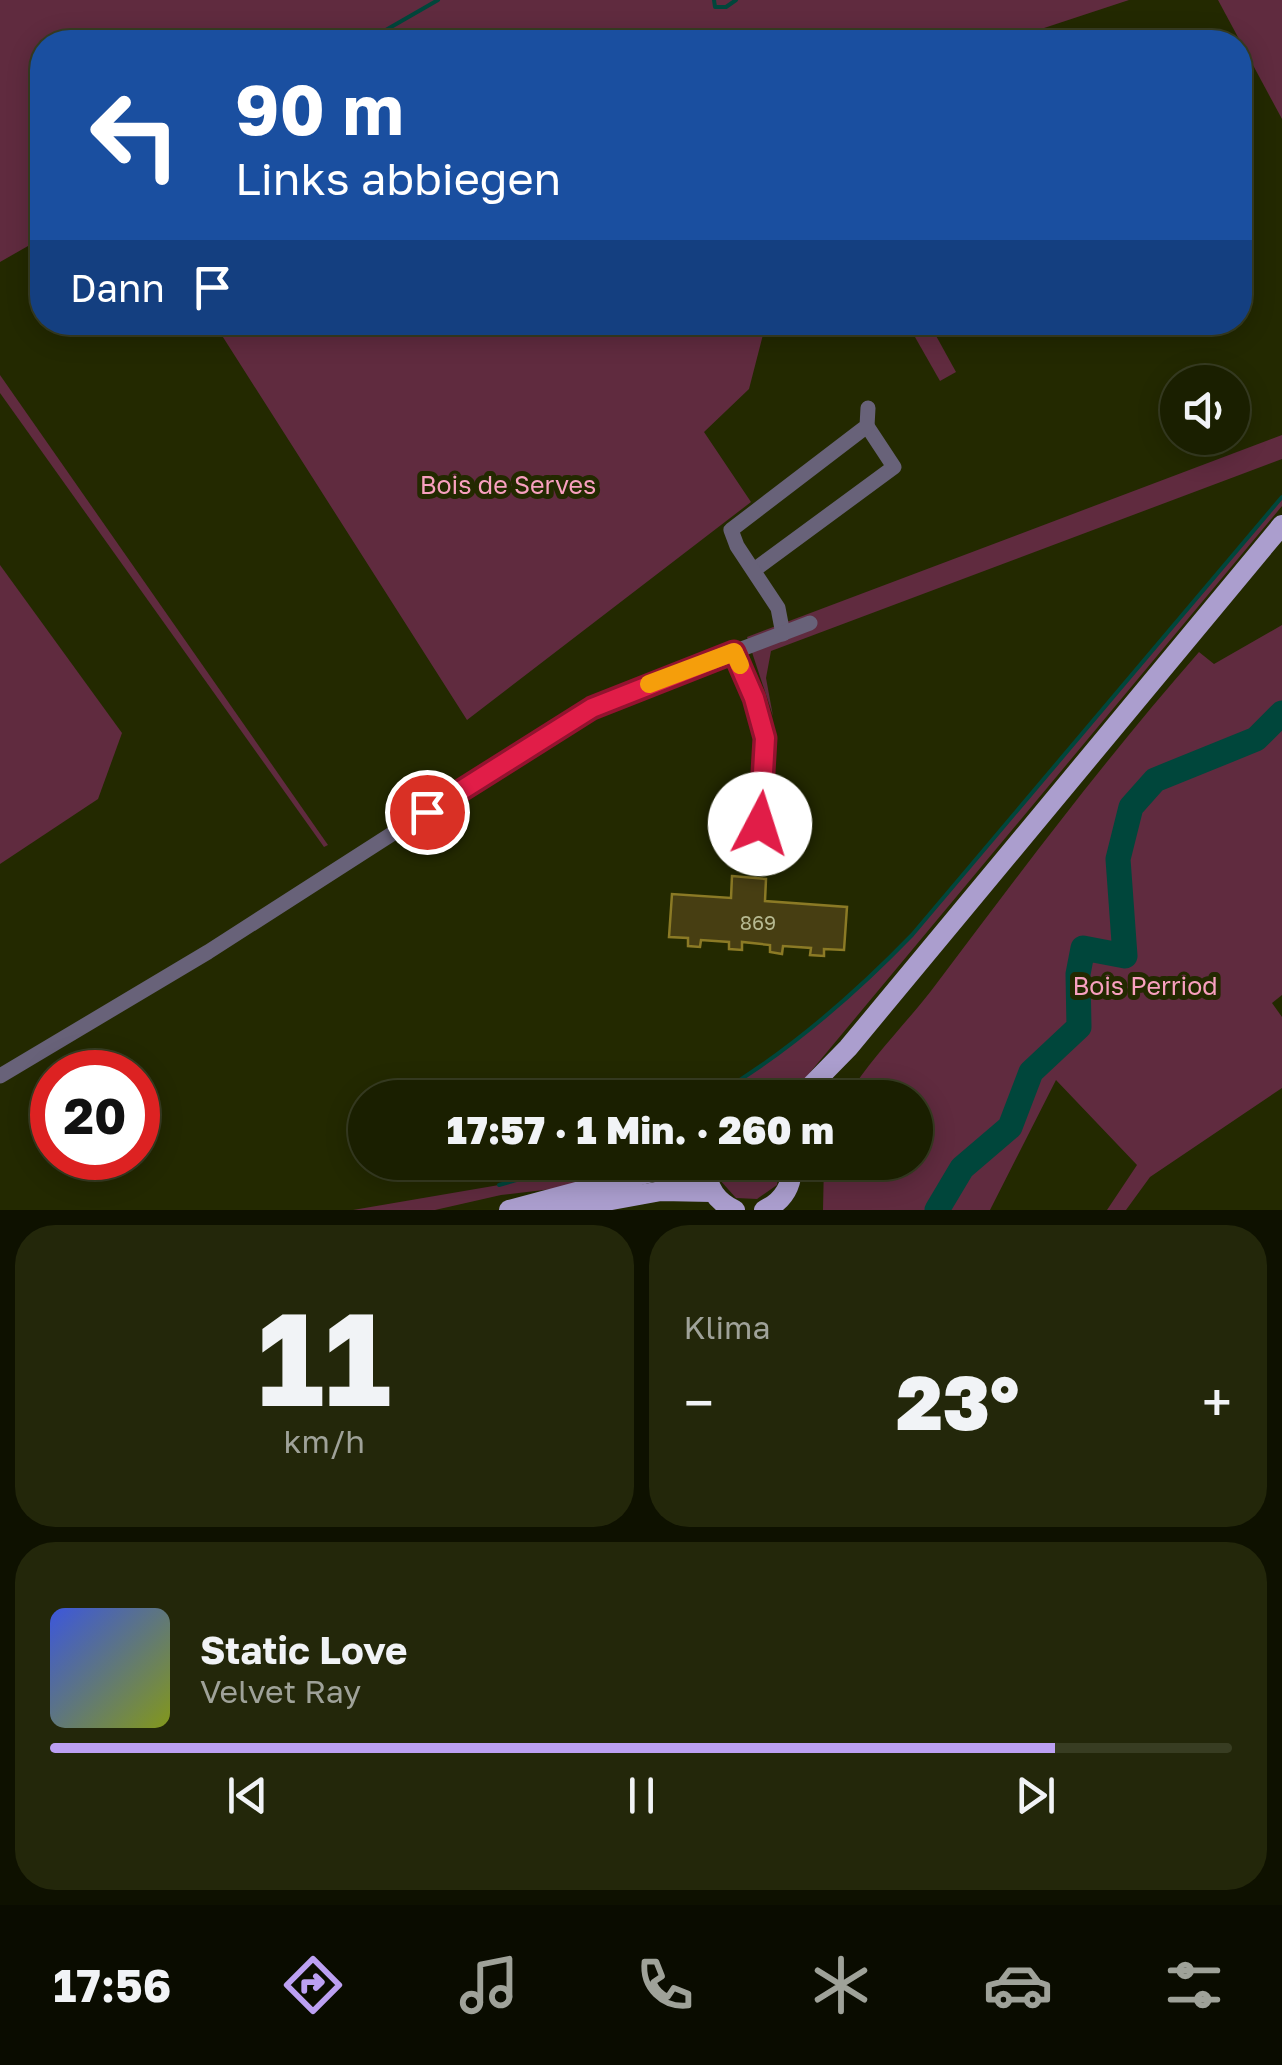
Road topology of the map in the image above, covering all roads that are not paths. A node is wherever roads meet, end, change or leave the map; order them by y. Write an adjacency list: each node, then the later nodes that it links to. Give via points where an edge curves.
1 (868, 408): 2 (lane)
2 (867, 426): 4 (lane, via 731,530); 4 (lane, via 894,468)
3 (1282, 525): 9 (main road)
4 (754, 570): 6 (lane, via 778,608)
5 (810, 623): 6 (lane)
6 (782, 634): 7 (lane)
7 (734, 652): 8 (lane, via 765,738); 10 (lane, via 557,728 208,952)
8 (760, 824)
9 (848, 1048): 11 (main road); 12 (main road)
10 (0, 1076)
11 (817, 1080)
12 (828, 1080)
13 (621, 1180): 17 (main road)
14 (707, 1180): 15 (main road)
15 (712, 1192): 18 (main road, via 661,1192); 19 (main road)
16 (788, 1201): 20 (main road)
17 (508, 1210)
18 (556, 1210)
19 (735, 1210)
20 (764, 1210)

